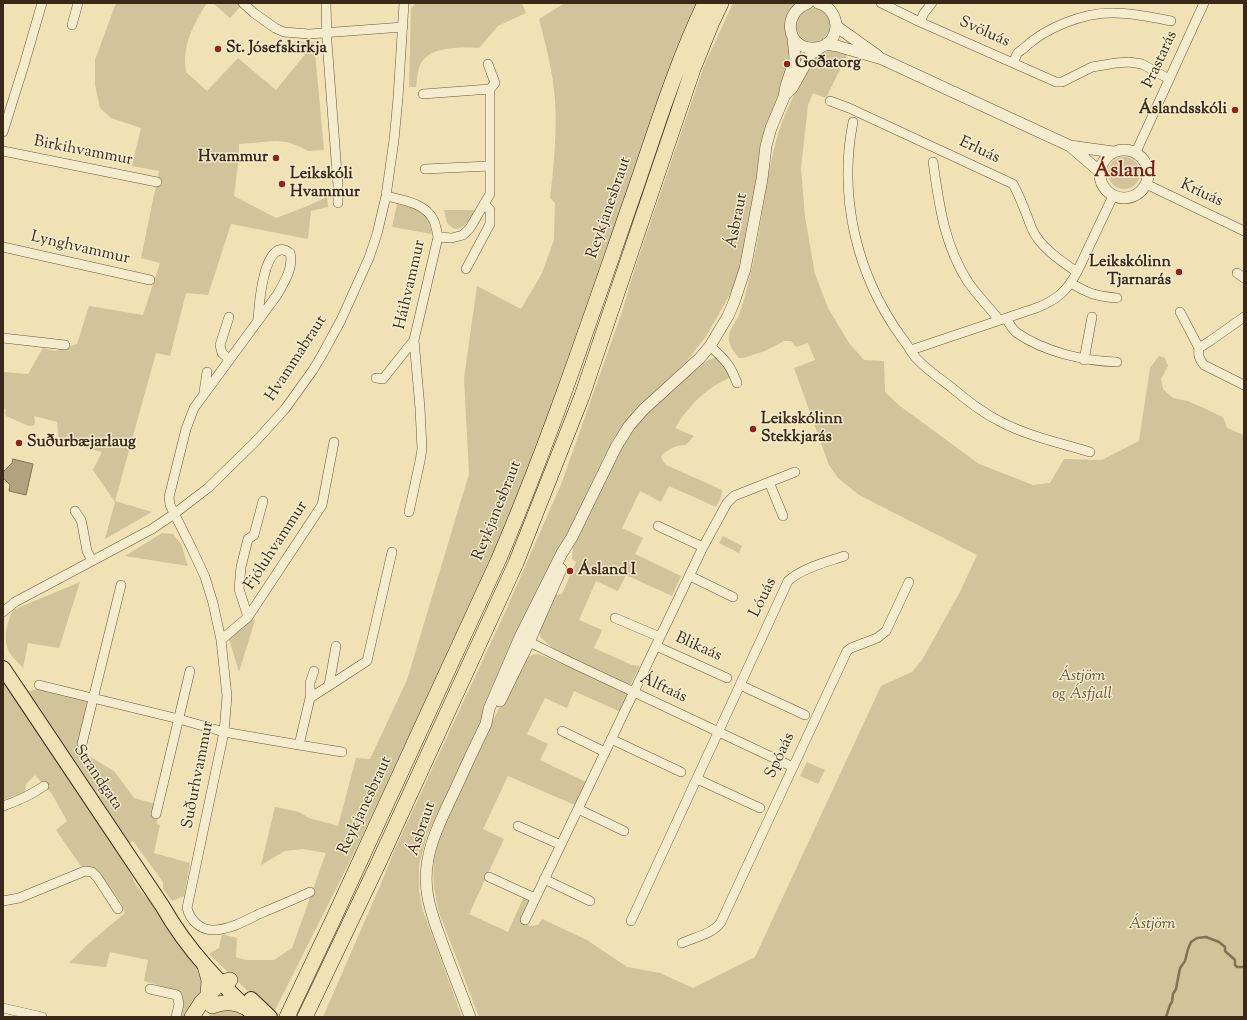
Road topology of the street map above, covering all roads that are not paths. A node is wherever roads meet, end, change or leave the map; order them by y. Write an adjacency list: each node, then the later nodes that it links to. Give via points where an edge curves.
1 (42, 3): 30 (street)
2 (78, 3): 15 (street)
3 (243, 3): 18 (street, via 284,32)
4 (326, 3): 18 (street)
5 (404, 3): 17 (street, Hvammabraut)
6 (705, 3): 149 (highway, Reykjanesbraut, via 673,82 532,480 498,560)
7 (721, 3): 154 (highway, via 693,69 582,396 516,563)
8 (881, 3): 14 (street, Svöluás)
9 (932, 3): 14 (street)
10 (1204, 3): 24 (street, Þrastarás)
11 (804, 4): 19 (street, via 792,17 790,24)
12 (824, 4): 16 (street, via 835,18)
13 (1171, 21): 22 (street, Svöluás, via 1128,13 1095,14 1046,32 1017,54)
14 (920, 22): 22 (street, Svöluás)
15 (72, 25)
16 (836, 26): 20 (street, via 834,36); 21 (street)
17 (403, 27): 18 (street); 41 (street, Hvammabraut, via 397,115)
18 (327, 32): 43 (street)
19 (793, 37): 20 (street, via 805,47); 27 (street, Ásbraut, via 794,59)
20 (824, 46): 21 (street, via 837,46); 27 (street, Ásbraut, via 811,54)
21 (882, 59): 31 (street)
22 (1014, 63): 24 (street, Svöluás, via 1057,82 1092,67 1129,62 1142,64)
23 (488, 64): 25 (street, via 496,83)
24 (1169, 79): 34 (street, Þrastarás)
25 (490, 89): 26 (street); 36 (street)
26 (423, 94)
27 (784, 97): 62 (street, Ásbraut, via 766,146 762,179 740,287 728,316)
28 (830, 101): 49 (street, Erluás, via 1013,184 1033,231 1054,256)
29 (853, 122): 64 (street, via 848,156 848,183 856,242 865,271 881,305)
30 (3, 132)
31 (1070, 146): 33 (street); 38 (street)
32 (3, 151): 39 (street, Birkihvammur)
33 (1113, 152): 34 (street); 38 (street, via 1106,157)
34 (1136, 152): 40 (street, via 1146,163)
35 (933, 162): 58 (street, via 938,201 951,249 968,282)
36 (490, 166): 37 (street); 44 (street, via 490,194)
37 (425, 169)
38 (1099, 171): 42 (street, via 1102,186)
39 (157, 182)
40 (1146, 184): 42 (street, via 1135,196); 45 (street, Kríuás)
41 (386, 196): 46 (street, Háihvammur, via 422,207 434,221); 80 (street, Hvammabraut, via 369,258 341,320 313,370 285,409 256,441 208,488)
42 (1113, 196): 49 (street)
43 (338, 203)
44 (484, 204): 46 (street, via 463,236); 48 (street, via 490,210 490,224)
45 (1244, 231)
46 (438, 237): 60 (street, Háihvammur)
47 (3, 247): 50 (street, Lynghvammur)
48 (466, 269)
49 (1077, 272): 51 (street)
50 (150, 280)
51 (1071, 284): 52 (street, via 1087,293); 58 (street, via 1060,296 1048,303)
52 (1117, 298)
53 (1180, 312): 63 (street)
54 (229, 317): 65 (street, via 220,345 222,353)
55 (1092, 317): 66 (street)
56 (1244, 317): 63 (street)
57 (258, 319): 57 (street, Suðurhvammur, via 277,295 287,275 291,257 286,251 279,250 270,258 260,297); 65 (street, Suðurhvammur)
58 (1002, 319): 64 (street); 66 (street, via 1016,332 1038,344)
59 (3, 338): 61 (street)
60 (414, 340): 69 (street, Háihvammur, via 383,379); 79 (street, Háihvammur, via 422,448)
61 (65, 345)
62 (710, 346): 70 (street, via 728,362); 97 (street, Ásbraut, via 643,410 616,446 572,537 565,560)
63 (1199, 348): 71 (street, via 1198,354 1204,365)
64 (911, 350): 74 (street, via 927,368 959,394 1000,422)
65 (229, 359): 72 (street, Suðurhvammur)
66 (1084, 360): 67 (street)
67 (1117, 362)
68 (207, 372): 72 (street)
69 (376, 378)
70 (737, 383)
71 (1244, 385)
72 (203, 395): 80 (street, Suðurhvammur, via 194,408 186,429 169,497)
73 (334, 442): 94 (street, Fjóluhvammur, via 322,505)
74 (1090, 452)
75 (795, 472): 76 (street, Blikaás)
76 (769, 482): 81 (street); 83 (street, Blikaás, via 734,496 727,503)
77 (263, 501): 94 (street, Fjóluhvammur, via 254,535 248,539 238,589)
78 (75, 511): 86 (street, via 81,520 87,551)
79 (409, 512)
80 (174, 514): 86 (street, Hvammabraut, via 152,529); 98 (street, Suðurhvammur, via 205,577)
81 (783, 516)
82 (658, 526): 83 (street)
83 (703, 547): 87 (street, Blikaás)
84 (392, 552): 106 (street, via 367,661)
85 (844, 556): 107 (street, Lóuás, via 801,572 788,580)
86 (92, 561): 91 (street, Hvammabraut)
87 (690, 576): 90 (street); 96 (street, Blikaás)
88 (910, 582): 121 (street, Spóaás, via 886,631 877,638 847,650)
89 (121, 585): 109 (street)
90 (733, 597)
91 (15, 602): 92 (street, Hvammabraut); 93 (street, Hvammabraut)
92 (3, 604)
93 (3, 612)
94 (248, 617): 98 (street, Fjóluhvammur)
95 (615, 618): 96 (street, Blikaás)
96 (660, 637): 100 (street, Blikaás)
97 (525, 639): 108 (street, Álftaás); 155 (street, Ásbraut, via 494,713 486,724 438,826 429,854 427,891 435,923)
98 (221, 640): 113 (street, Suðurhvammur, via 227,696)
99 (336, 646): 106 (street)
100 (656, 646): 104 (street, Blikaás); 108 (street, Blikaás)
101 (3, 668): 138 (main road, Strandgata)
102 (190, 671): 112 (street)
103 (314, 671): 110 (street, via 310,683)
104 (727, 678)
105 (39, 685): 109 (street)
106 (329, 685): 110 (street)
107 (740, 685): 111 (street); 115 (street, Lóuás)
108 (634, 692): 115 (street, Álftaás); 116 (street, Blikaás)
109 (93, 698): 112 (street); 117 (street)
110 (310, 698): 118 (street)
111 (805, 715)
112 (179, 719): 113 (street); 128 (street)
113 (224, 732): 118 (street); 134 (street, Suðurhvammur, via 187,908 189,914 197,924 215,930 236,925)
114 (562, 732): 120 (street)
115 (718, 732): 121 (street, Álftaás); 123 (street, Lóuás)
116 (611, 740): 120 (street, Blikaás); 122 (street)
117 (82, 744)
118 (299, 745): 119 (street)
119 (342, 752)
120 (605, 752): 127 (street, Blikaás)
121 (793, 767): 142 (street, Spóaás, via 721,922 712,931)
122 (681, 772)
123 (697, 779): 126 (street); 141 (street, Lóuás)
124 (44, 786): 125 (street, via 14,803)
125 (3, 806)
126 (760, 808)
127 (578, 809): 130 (street); 131 (street, Blikaás)
128 (156, 814)
129 (518, 826): 131 (street)
130 (624, 831)
131 (561, 845): 133 (street, Blikaás)
132 (489, 877): 135 (street)
133 (544, 880): 135 (street, Blikaás); 137 (street)
134 (310, 892)
135 (535, 898): 140 (street, Blikaás)
136 (3, 901): 139 (street, via 18,898 85,871 92,872 97,877)
137 (590, 901)
138 (163, 907): 143 (main road, Strandgata, via 176,930); 144 (main road, Strandgata, via 202,950)
139 (118, 909)
140 (525, 920)
141 (631, 921)
142 (682, 943)
143 (205, 966): 144 (main road, Strandgata); 146 (highway, via 209,980)
144 (226, 984): 146 (highway); 148 (main road, Strandgata); 153 (main road, Strandgata)
145 (150, 989): 151 (street, via 177,995 179,1004)
146 (207, 1006): 148 (highway, via 232,1002); 152 (highway, via 197,1008)
147 (3, 1008): 150 (street)
148 (252, 1013)
149 (288, 1015)
150 (42, 1017)
151 (176, 1017)
152 (192, 1017)
153 (270, 1017)
154 (305, 1017)
155 (470, 1017)

